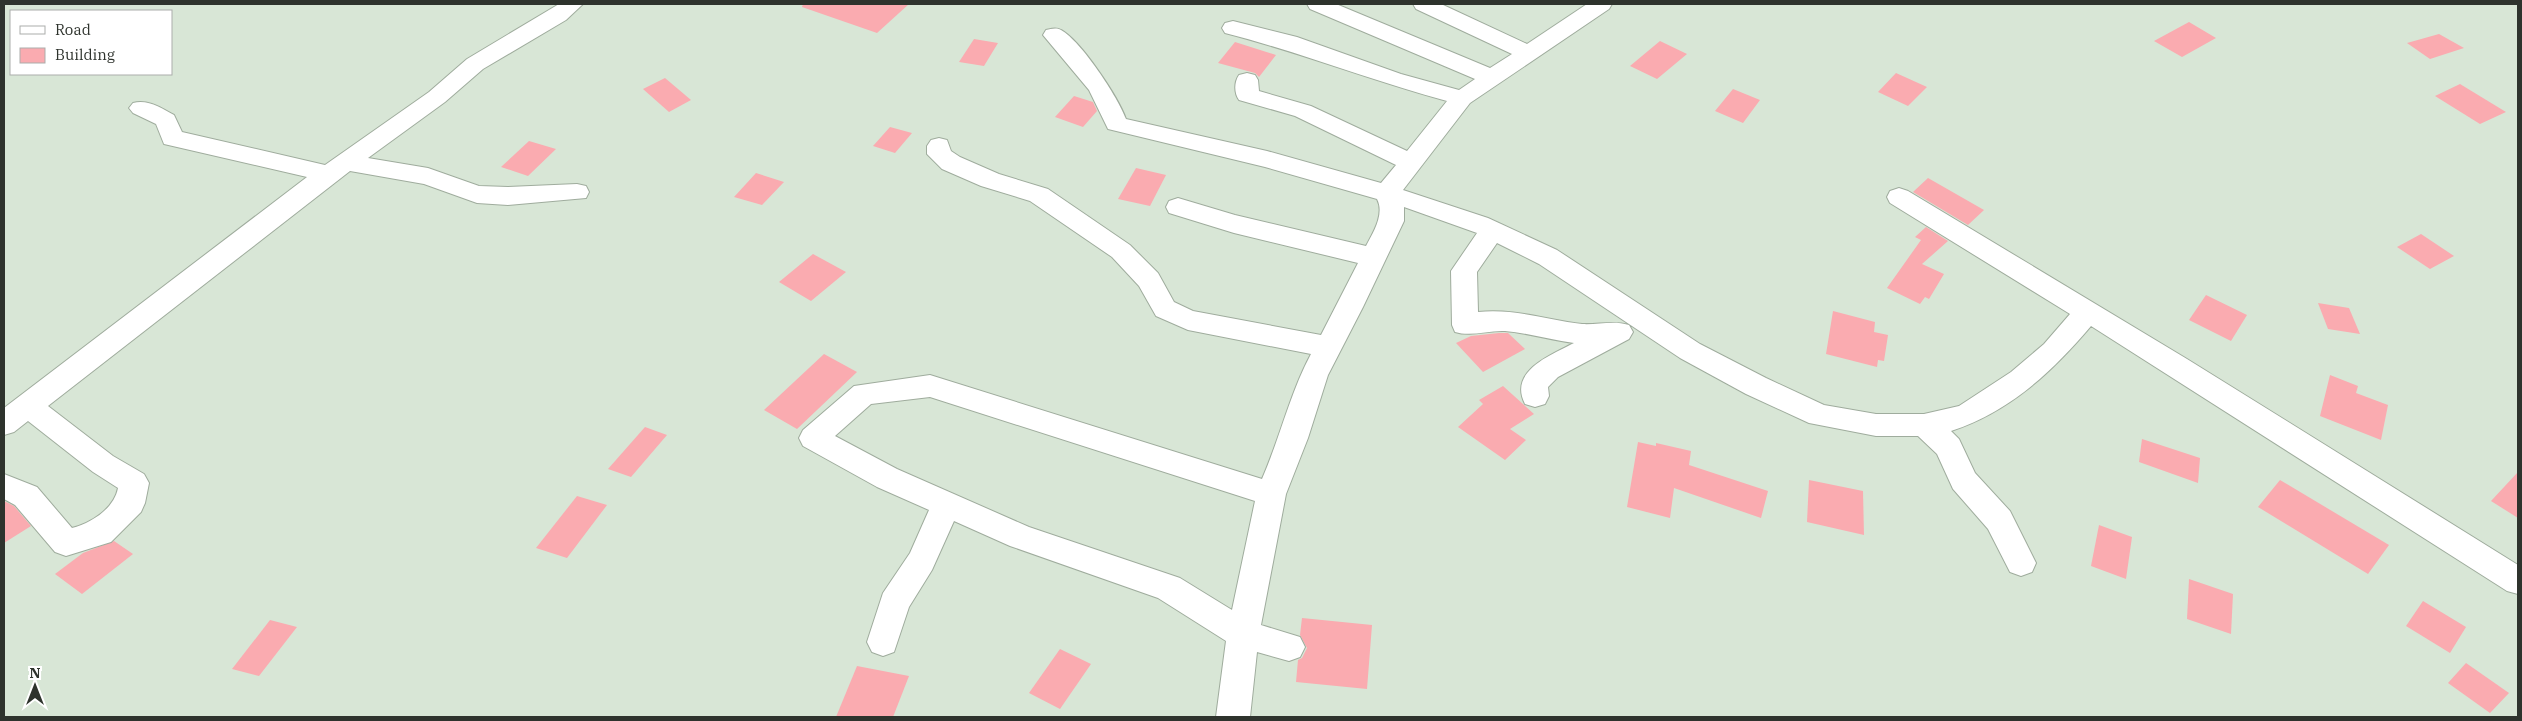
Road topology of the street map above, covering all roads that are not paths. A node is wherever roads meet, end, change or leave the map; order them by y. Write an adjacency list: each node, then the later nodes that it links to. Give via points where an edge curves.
1 (572, 4): 14 (street, via 475,64 437,97)
2 (1318, 4): 8 (street)
3 (1424, 4): 7 (street)
4 (1601, 4): 7 (street)
5 (1233, 28): 10 (street, via 1289,42 1393,79)
6 (1054, 35): 16 (street, via 1078,58 1112,108 1116,124 1268,159)
7 (1528, 53): 8 (street)
8 (1493, 78): 10 (street)
9 (1247, 80): 13 (street, via 1247,95 1303,112)
10 (1462, 98): 13 (street)
11 (141, 108): 14 (street, via 166,120 172,138)
12 (939, 146): 23 (street, via 938,154 951,163 990,180 1039,195 1120,251 1149,280 1165,309 1188,320)
13 (1411, 162): 16 (street)
14 (338, 168): 15 (street, via 428,176 477,194 508,196); 25 (street)
15 (576, 192)
16 (1386, 194): 19 (street); 20 (street, via 1392,204 1391,221)
17 (1899, 197): 21 (street)
18 (1178, 207): 20 (street, via 1253,229)
19 (1492, 231): 22 (street, via 1548,257); 22 (street, via 1464,270 1465,324 1478,320 1502,321 1584,334)
20 (1373, 257): 23 (street)
21 (2088, 311): 27 (street, via 2054,351 2021,380 1969,414 1947,422); 32 (street)
22 (1623, 321): 24 (street, via 1548,369 1534,384); 27 (street, via 1819,415 1876,425)
23 (1328, 347): 29 (street, via 1314,376)
24 (1535, 396)
25 (28, 406): 26 (street); 28 (street, via 102,464 134,483 130,503 100,533 66,543 26,496)
26 (4, 424)
27 (1924, 425): 31 (street, via 1949,447 1963,480 1999,520)
28 (4, 486)
29 (1271, 494): 30 (street, via 930,386 864,394 813,438 887,478); 33 (street)
30 (948, 504): 33 (street, via 1021,537 1168,588); 34 (street, via 921,561 894,603)
31 (2022, 562)
32 (2518, 581)
33 (1243, 634): 35 (street); 36 (street)
34 (883, 642)
35 (1289, 647)
36 (1233, 717)

